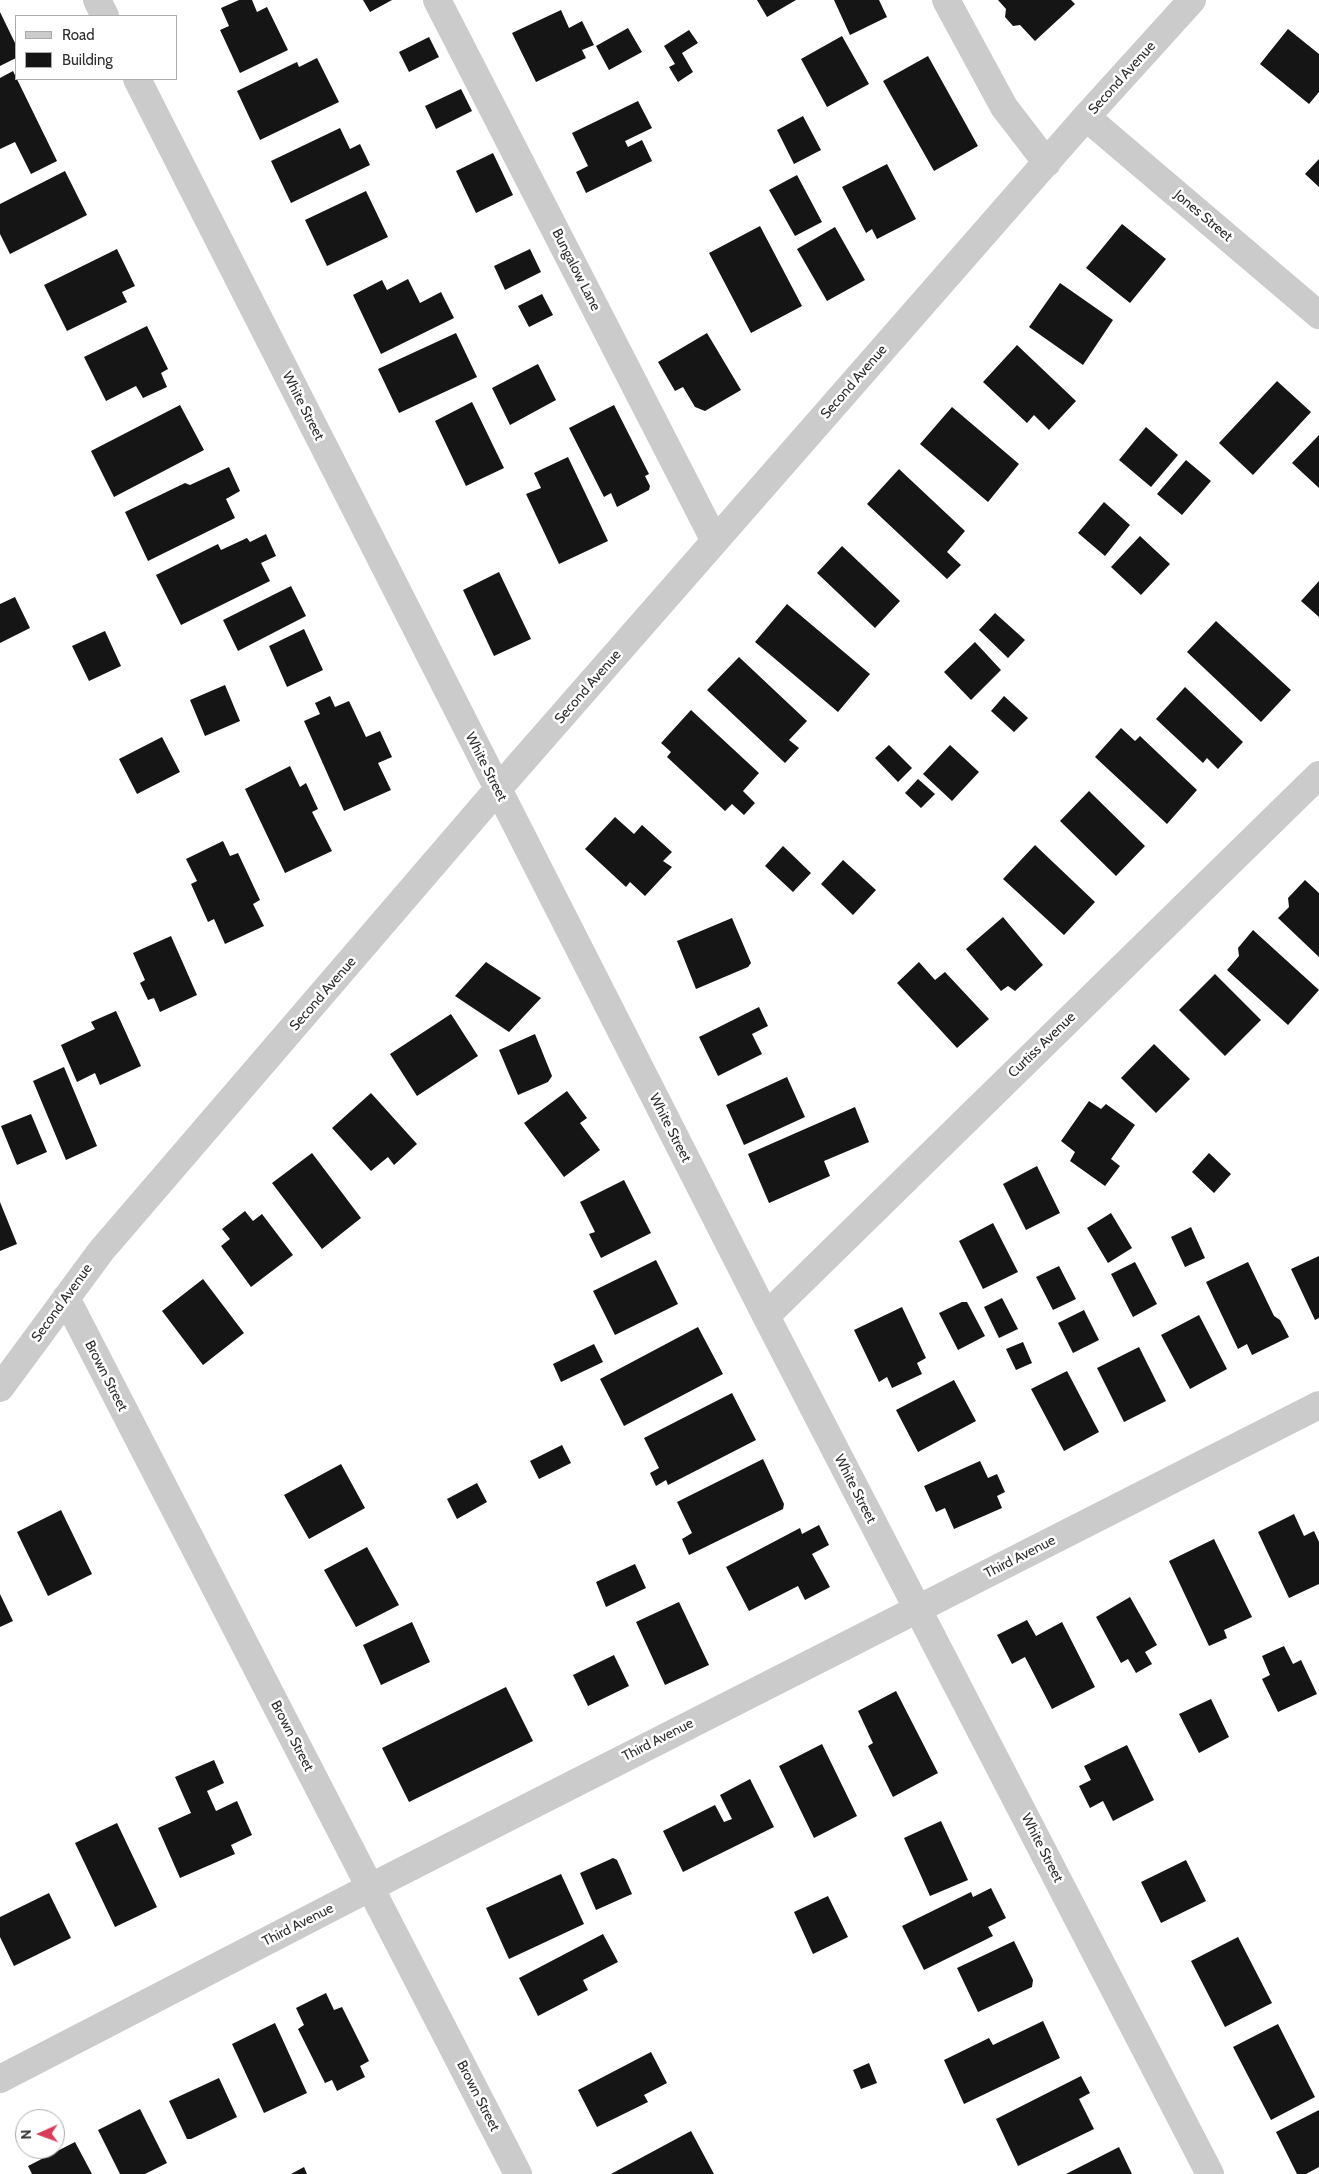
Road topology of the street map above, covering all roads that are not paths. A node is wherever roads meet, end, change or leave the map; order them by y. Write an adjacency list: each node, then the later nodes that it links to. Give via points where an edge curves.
1 (97, 0): 5 (street)
2 (437, 0): 10 (street, Bungalow Lane)
3 (946, 0): 8 (street, via 1004,107)
4 (1192, 0): 7 (street, Second Avenue)
5 (104, 15)
6 (138, 80): 12 (street, White Street)
7 (1086, 118): 8 (street, Second Avenue); 9 (street, Jones Street)
8 (1047, 163): 10 (street, Second Avenue)
9 (1319, 315)
10 (715, 541): 12 (street, Second Avenue)
11 (1319, 774): 14 (street, Curtiss Avenue)
12 (498, 789): 13 (street, Second Avenue, via 101,1251); 14 (street, White Street)
13 (66, 1298): 15 (street, Second Avenue); 18 (street, Brown Street)
14 (766, 1316): 17 (street, White Street)
15 (0, 1388)
16 (1319, 1405): 17 (street, Third Avenue)
17 (918, 1608): 18 (street, Third Avenue); 21 (street, White Street)
18 (370, 1887): 19 (street, Third Avenue); 20 (street, Brown Street)
19 (0, 2079)
20 (518, 2174)
21 (1210, 2174)

